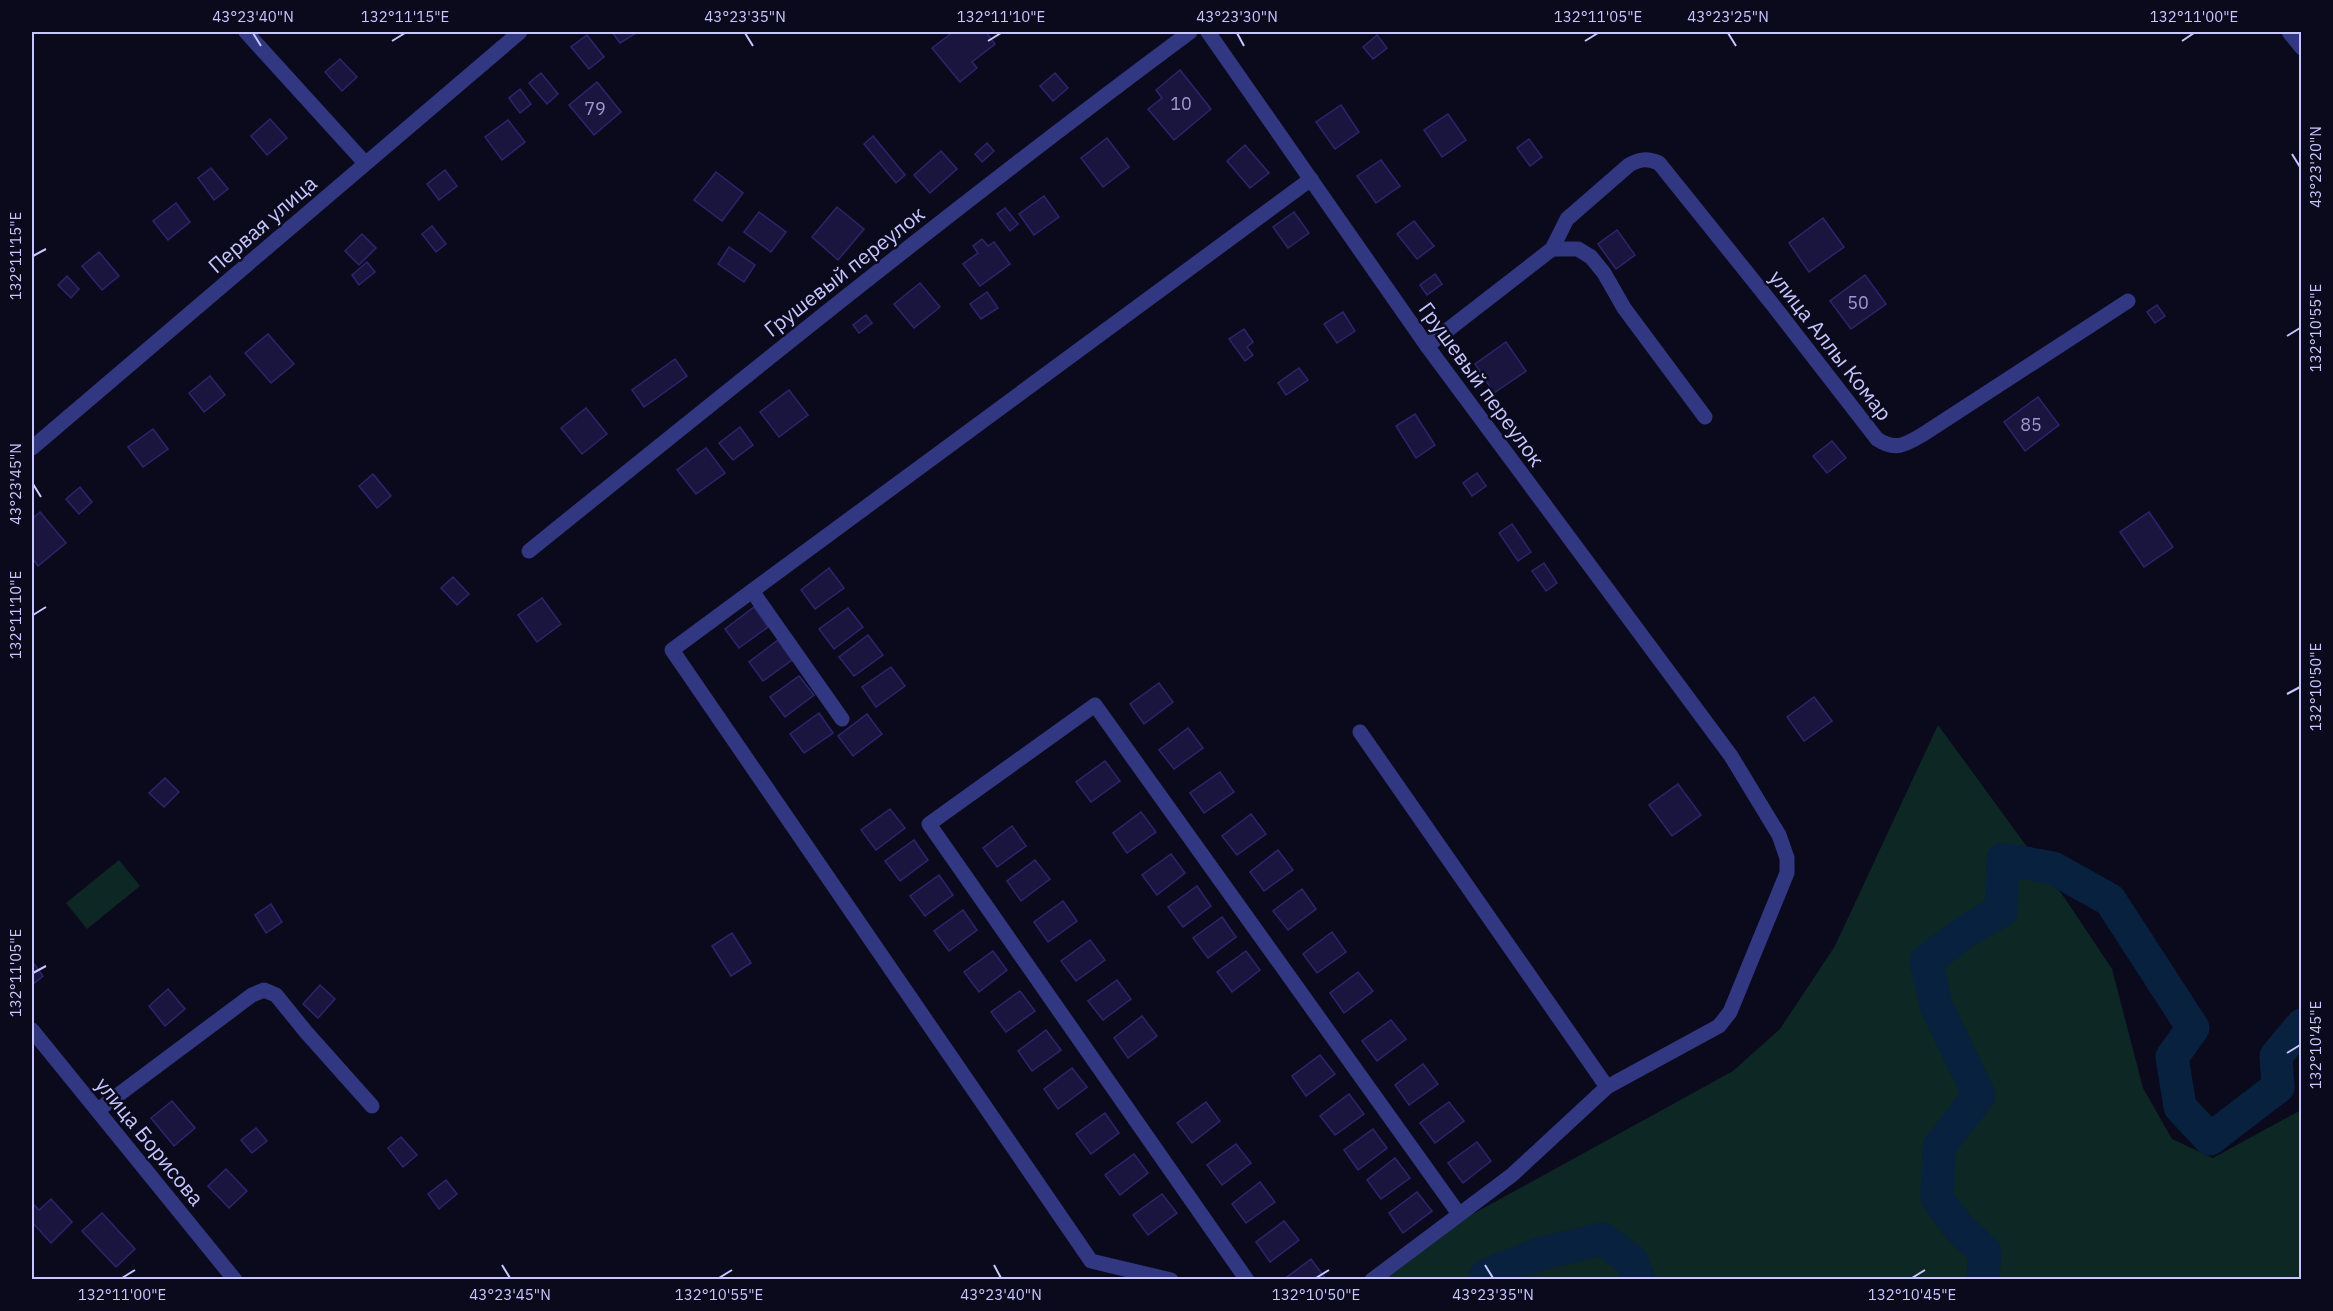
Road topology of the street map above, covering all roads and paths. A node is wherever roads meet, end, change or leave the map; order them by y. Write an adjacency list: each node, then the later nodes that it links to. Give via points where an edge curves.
1 (246, 32): 7 (street)
2 (520, 32): 7 (street, Первая улица)
3 (1190, 32): 14 (street, Грушевый переулок, via 872,275)
4 (1208, 32): 8 (street, Грушевый переулок)
5 (2289, 32): 6 (street)
6 (2301, 48)
7 (365, 163): 13 (street, Первая улица)
8 (1311, 179): 11 (street, Грушевый переулок); 15 (street)
9 (1552, 249): 10 (street, улица Аллы Комар, via 1567,219 1621,172 1639,160 1659,163 1877,439 1895,447 1922,435); 11 (street); 12 (street, via 1578,249 1591,257)
10 (2128, 301)
11 (1427, 346): 19 (street, Грушевый переулок, via 1731,756 1779,835 1787,858 1786,873 1730,1012 1719,1026)
12 (1705, 417)
13 (32, 448)
14 (529, 551)
15 (752, 591): 16 (street); 24 (street, via 672,650 1091,1261)
16 (842, 719)
17 (1360, 732): 19 (street)
18 (32, 1030): 21 (street, улица Борисова)
19 (1607, 1087): 22 (street, Грушевый переулок, via 1512,1175)
20 (372, 1106): 21 (street, via 276,995 264,990)
21 (98, 1110): 23 (street, улица Борисова)
22 (1460, 1214): 25 (street, via 1095,705 929,824); 26 (street, Грушевый переулок)
23 (235, 1280)
24 (1171, 1280)
25 (1247, 1280)
26 (1372, 1280)

